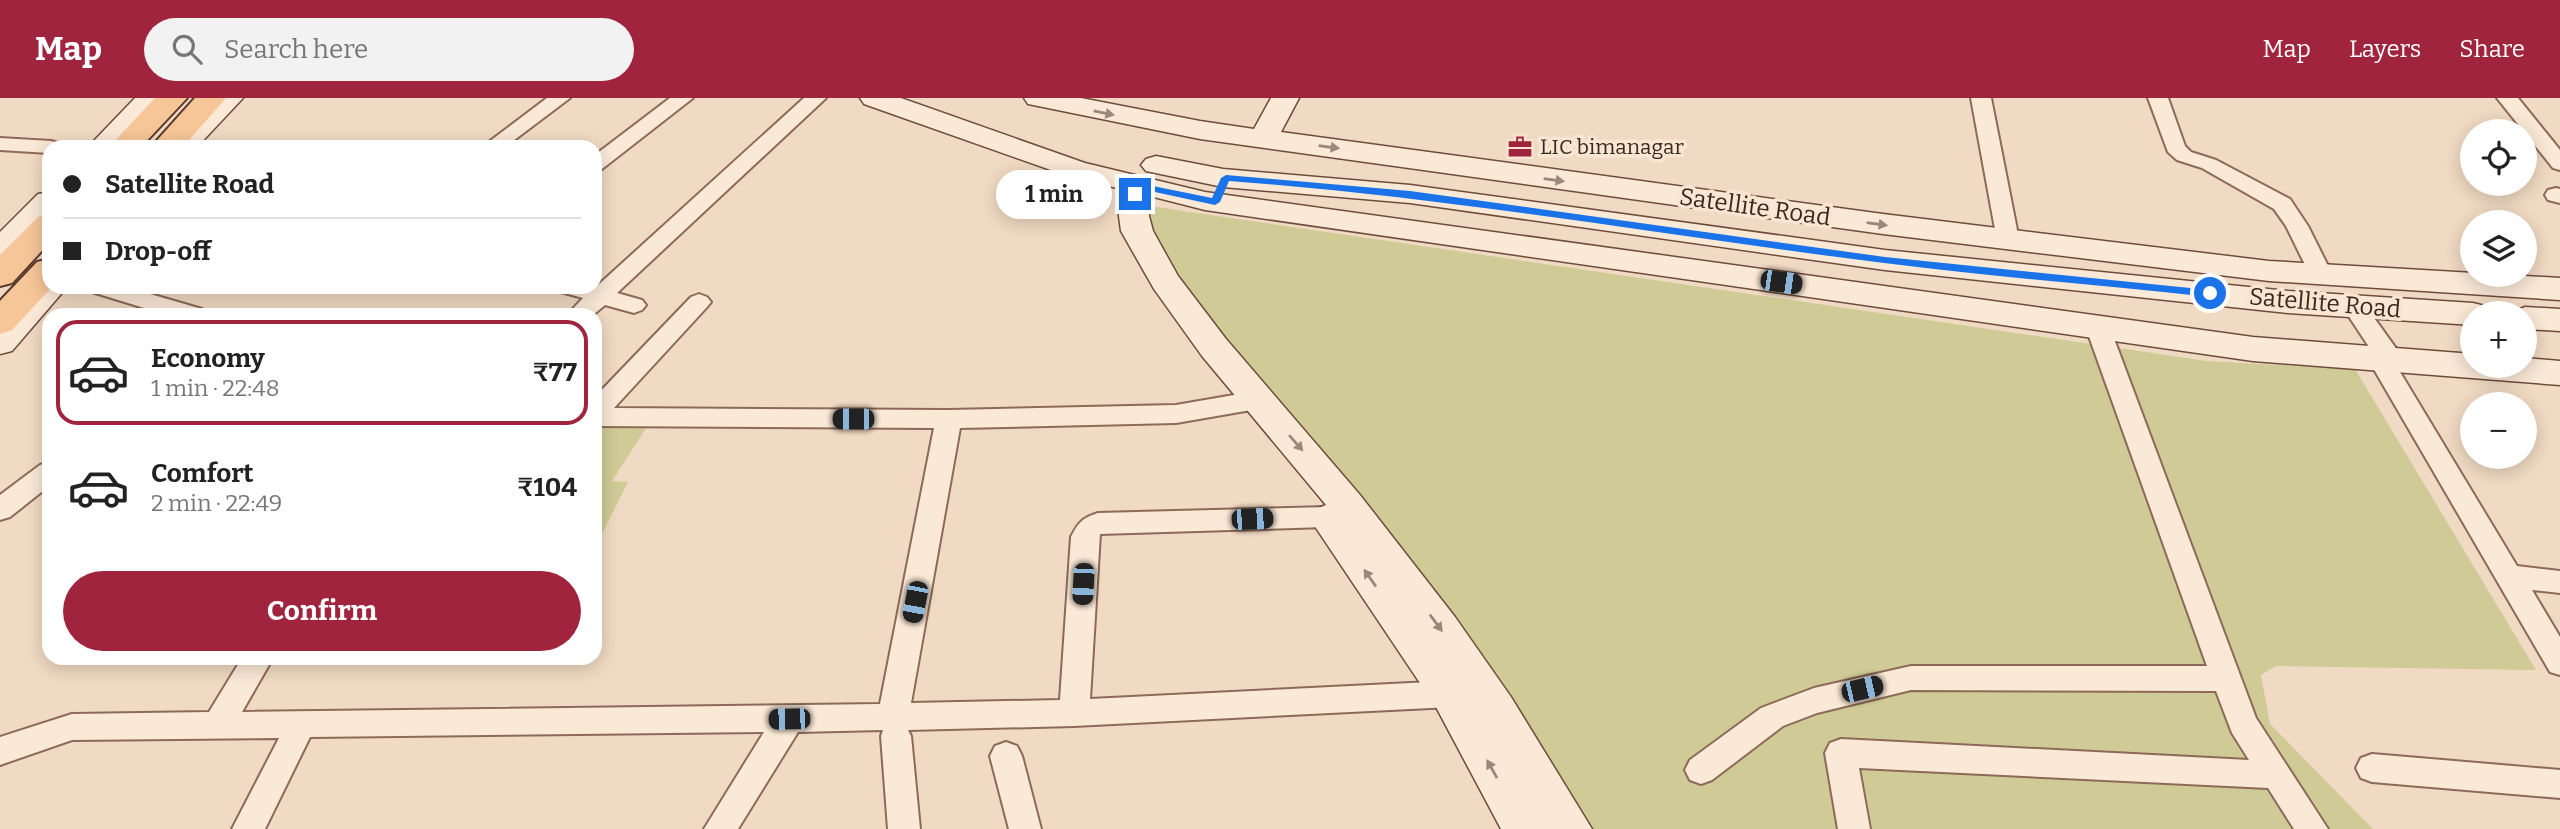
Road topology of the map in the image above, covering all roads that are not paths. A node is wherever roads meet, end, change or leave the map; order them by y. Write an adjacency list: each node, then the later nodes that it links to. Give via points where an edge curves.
1 (152, 98): 16 (main road)
2 (172, 98): 17 (main road)
3 (211, 98): 18 (main road)
4 (229, 98): 19 (main road)
5 (560, 98): 20 (street)
6 (683, 98): 23 (street)
7 (816, 98): 38 (street)
8 (874, 98): 25 (street)
9 (935, 98): 26 (main road, Satellite Road)
10 (1040, 98): 15 (main road, Satellite Road, one-way to 15, via 1187,128)
11 (1285, 98): 15 (main road)
12 (1981, 98): 29 (street)
13 (2158, 98): 31 (street, via 2175,148 2282,204)
14 (2507, 98): 24 (street)
15 (1264, 137): 29 (main road, Satellite Road, one-way to 29)
16 (110, 140)
17 (131, 140)
18 (172, 140)
19 (188, 140)
20 (502, 140)
21 (0, 144): 22 (street)
22 (42, 146)
23 (602, 159)
24 (2560, 164)
25 (1124, 182): 26 (main road); 52 (main road, via 1142,243)
26 (1220, 190): 41 (main road, Satellite Road, via 1410,194 1885,260); 48 (main road)
27 (42, 208): 30 (main road)
28 (42, 231): 32 (main road)
29 (2008, 240): 31 (main road, Satellite Road)
30 (0, 250)
31 (2320, 274): 34 (main road, Satellite Road)
32 (0, 275)
33 (42, 277): 47 (main road)
34 (2560, 289)
35 (45, 294): 49 (main road)
36 (124, 294): 42 (street)
37 (595, 294): 38 (street)
38 (602, 296): 40 (street); 43 (street)
39 (699, 302): 53 (street)
40 (634, 305)
41 (2354, 306): 44 (main road, Satellite Road); 50 (street)
42 (170, 308)
43 (587, 308)
44 (2460, 313)
45 (2537, 319): 46 (main road)
46 (2560, 320)
47 (0, 322)
48 (2098, 328): 50 (main road, via 2253,349); 63 (street)
49 (0, 343)
50 (2386, 359): 51 (main road); 59 (street)
51 (2560, 373)
52 (1245, 402): 55 (street, via 1176,414); 58 (main road); 81 (main road, one-way to 81, via 1346,504 1472,673)
53 (602, 407)
54 (602, 415): 55 (street)
55 (948, 419): 69 (street)
56 (42, 477): 57 (street)
57 (0, 510)
58 (1327, 517): 64 (main road, one-way to 58); 65 (street, via 1098,523 1090,527 1085,537)
59 (2509, 576): 60 (street); 61 (street)
60 (2560, 582)
61 (2560, 663)
62 (254, 665): 68 (street)
63 (2227, 679): 73 (street, via 1911,678 1814,701 1772,717); 74 (street, via 2243,724)
64 (1451, 694): 65 (street); 80 (main road, one-way to 64)
65 (1074, 713): 69 (street)
66 (789, 719): 67 (street); 69 (street); 77 (street)
67 (301, 725): 68 (street); 76 (street)
68 (217, 726): 70 (street, via 72,727)
69 (894, 727): 78 (street)
70 (0, 751)
71 (1006, 756): 79 (street)
72 (2372, 768): 75 (street)
73 (1701, 770)
74 (2277, 775): 82 (street, via 1841,753); 83 (street)
75 (2560, 784)
76 (248, 829)
77 (720, 829)
78 (904, 829)
79 (1025, 829)
80 (1525, 829)
81 (1569, 829)
82 (1854, 829)
83 (2312, 829)

